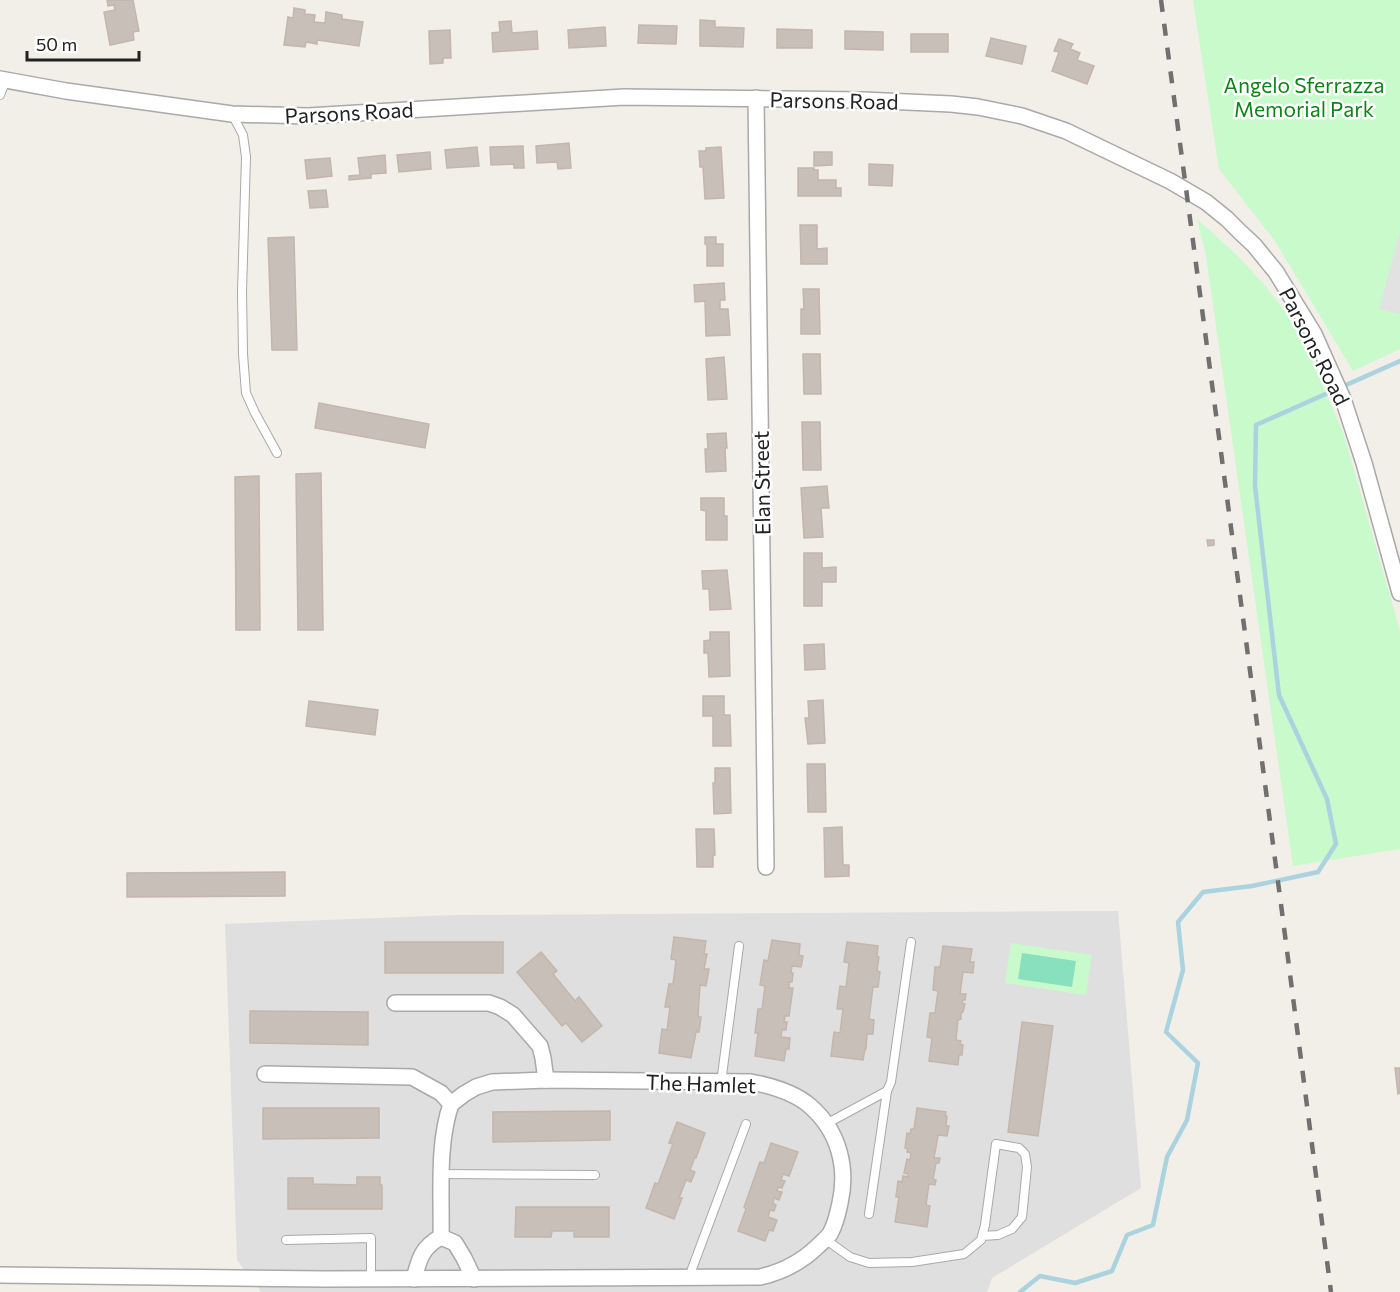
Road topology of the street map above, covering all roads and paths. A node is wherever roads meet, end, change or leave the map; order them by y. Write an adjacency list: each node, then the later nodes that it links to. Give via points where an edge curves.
1 (3, 79): 2 (lane); 4 (street, Parsons Road)
2 (0, 94)
3 (756, 98): 4 (street, Parsons Road, via 624,97 308,116); 6 (street, Parsons Road, via 909,102 1001,111 1066,131 1206,202 1254,245 1286,286 1314,334 1343,399); 7 (street, Elan Street)
4 (232, 114): 5 (lane, via 243,135 246,157 242,291 246,393)
5 (277, 453)
6 (1400, 592)
7 (766, 867)
8 (911, 942): 14 (lane)
9 (739, 946): 13 (lane)
10 (395, 1003): 12 (street, via 500,1007 513,1015 540,1046)
11 (265, 1074): 15 (street, via 412,1077 441,1093)
12 (546, 1080): 13 (street, The Hamlet); 15 (street, The Hamlet, via 476,1087)
13 (721, 1083): 17 (street, The Hamlet, via 751,1082 784,1090 811,1106)
14 (887, 1091): 17 (lane); 20 (lane)
15 (451, 1104): 18 (street, via 445,1121)
16 (746, 1124): 26 (lane)
17 (826, 1124): 23 (street, The Hamlet, via 842,1159 843,1190 838,1214)
18 (442, 1174): 19 (lane); 22 (street)
19 (595, 1175)
20 (869, 1214)
21 (982, 1236): 21 (lane, via 1012,1229 1022,1217 1027,1167 1025,1154 1018,1148 996,1144); 23 (lane, via 964,1254 912,1262 869,1263 850,1257)
22 (441, 1237): 28 (street, via 429,1243 418,1260); 29 (street, via 454,1244)
23 (825, 1239): 26 (street, The Hamlet, via 804,1259 774,1274)
24 (286, 1240): 27 (lane, via 372,1238)
25 (0, 1275): 30 (street, The Hamlet)
26 (689, 1277): 29 (street, The Hamlet)
27 (371, 1279): 28 (street, The Hamlet); 30 (street, The Hamlet)
28 (414, 1279): 29 (street, The Hamlet)
29 (474, 1279)
30 (294, 1285)

